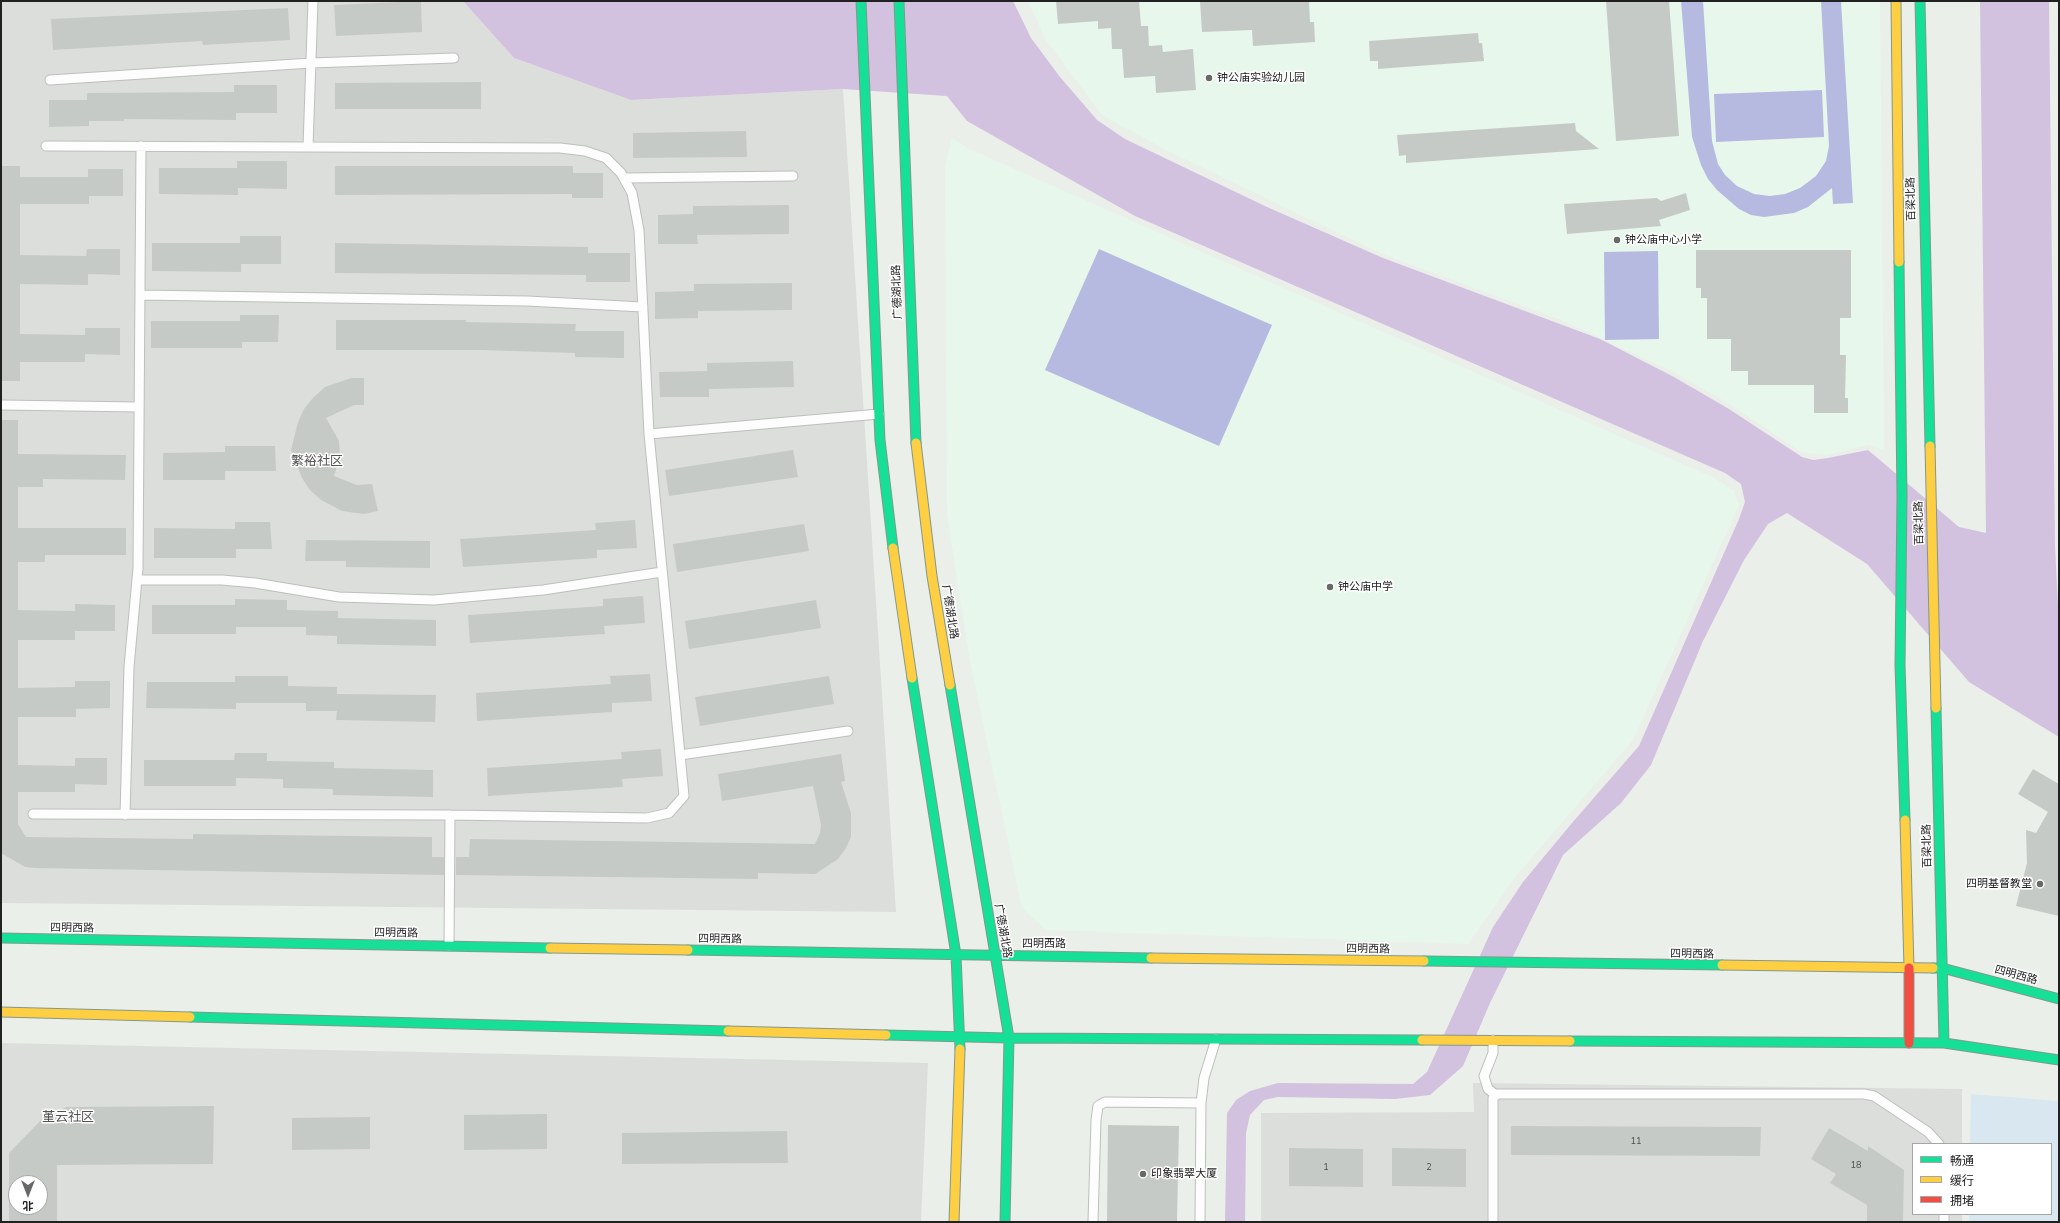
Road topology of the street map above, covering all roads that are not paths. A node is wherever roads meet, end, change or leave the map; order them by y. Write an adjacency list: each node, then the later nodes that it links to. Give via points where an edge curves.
1 (313, 1): 7 (lane)
2 (861, 1): 18 (main road)
3 (899, 1): 30 (main road, 广德湖北路, via 915,435 932,576)
4 (1896, 1): 31 (main road, 百梁北路, via 1902,497 1900,665)
5 (1920, 1): 32 (main road, 百梁北路)
6 (454, 58): 7 (lane)
7 (311, 63): 8 (lane); 11 (lane)
8 (50, 80)
9 (46, 146): 10 (lane)
10 (141, 146): 11 (lane); 14 (lane)
11 (308, 147): 13 (lane, via 560,148 585,151 606,158)
12 (794, 176): 13 (lane)
13 (624, 178): 15 (lane, via 632,193 639,230)
14 (140, 295): 15 (lane, via 527,301); 17 (lane)
15 (643, 307): 19 (lane)
16 (1, 405): 17 (lane)
17 (139, 407): 21 (lane)
18 (879, 414): 19 (lane); 29 (main road, via 897,581)
19 (649, 434): 20 (lane)
20 (662, 572): 21 (lane, via 543,590 434,600 340,597 222,580); 23 (lane)
21 (137, 580): 25 (lane, via 129,667)
22 (848, 731): 23 (lane)
23 (680, 755): 26 (lane, via 684,796 669,813 654,817)
24 (33, 814): 25 (lane)
25 (125, 815): 26 (lane)
26 (450, 815): 28 (lane)
27 (1, 938): 28 (main road, 四明西路)
28 (449, 946): 29 (main road, 四明西路)
29 (956, 955): 30 (main road, 四明西路); 35 (main road)
30 (995, 956): 31 (main road, 四明西路); 36 (main road, 广德湖北路)
31 (1909, 968): 32 (main road, 四明西路); 39 (main road, 百梁北路)
32 (1942, 968): 33 (main road, 四明西路); 40 (main road, 百梁北路)
33 (2059, 999)
34 (1, 1012): 35 (main road)
35 (961, 1036): 36 (main road); 45 (main road)
36 (1010, 1038): 37 (main road); 46 (main road, 广德湖北路)
37 (1216, 1040): 38 (main road); 43 (lane, via 1204,1078)
38 (1493, 1040): 39 (main road); 42 (lane, via 1492,1053 1484,1076 1488,1089)
39 (1909, 1043): 40 (main road)
40 (1944, 1043): 41 (main road)
41 (2059, 1060)
42 (1496, 1095): 44 (lane, via 1864,1094 1874,1096 1928,1132); 49 (lane, via 1493,1098)
43 (1201, 1103): 47 (lane, via 1105,1102 1098,1106); 48 (lane)
44 (1938, 1143)
45 (954, 1222)
46 (1005, 1222)
47 (1093, 1222)
48 (1200, 1222)
49 (1493, 1222)

